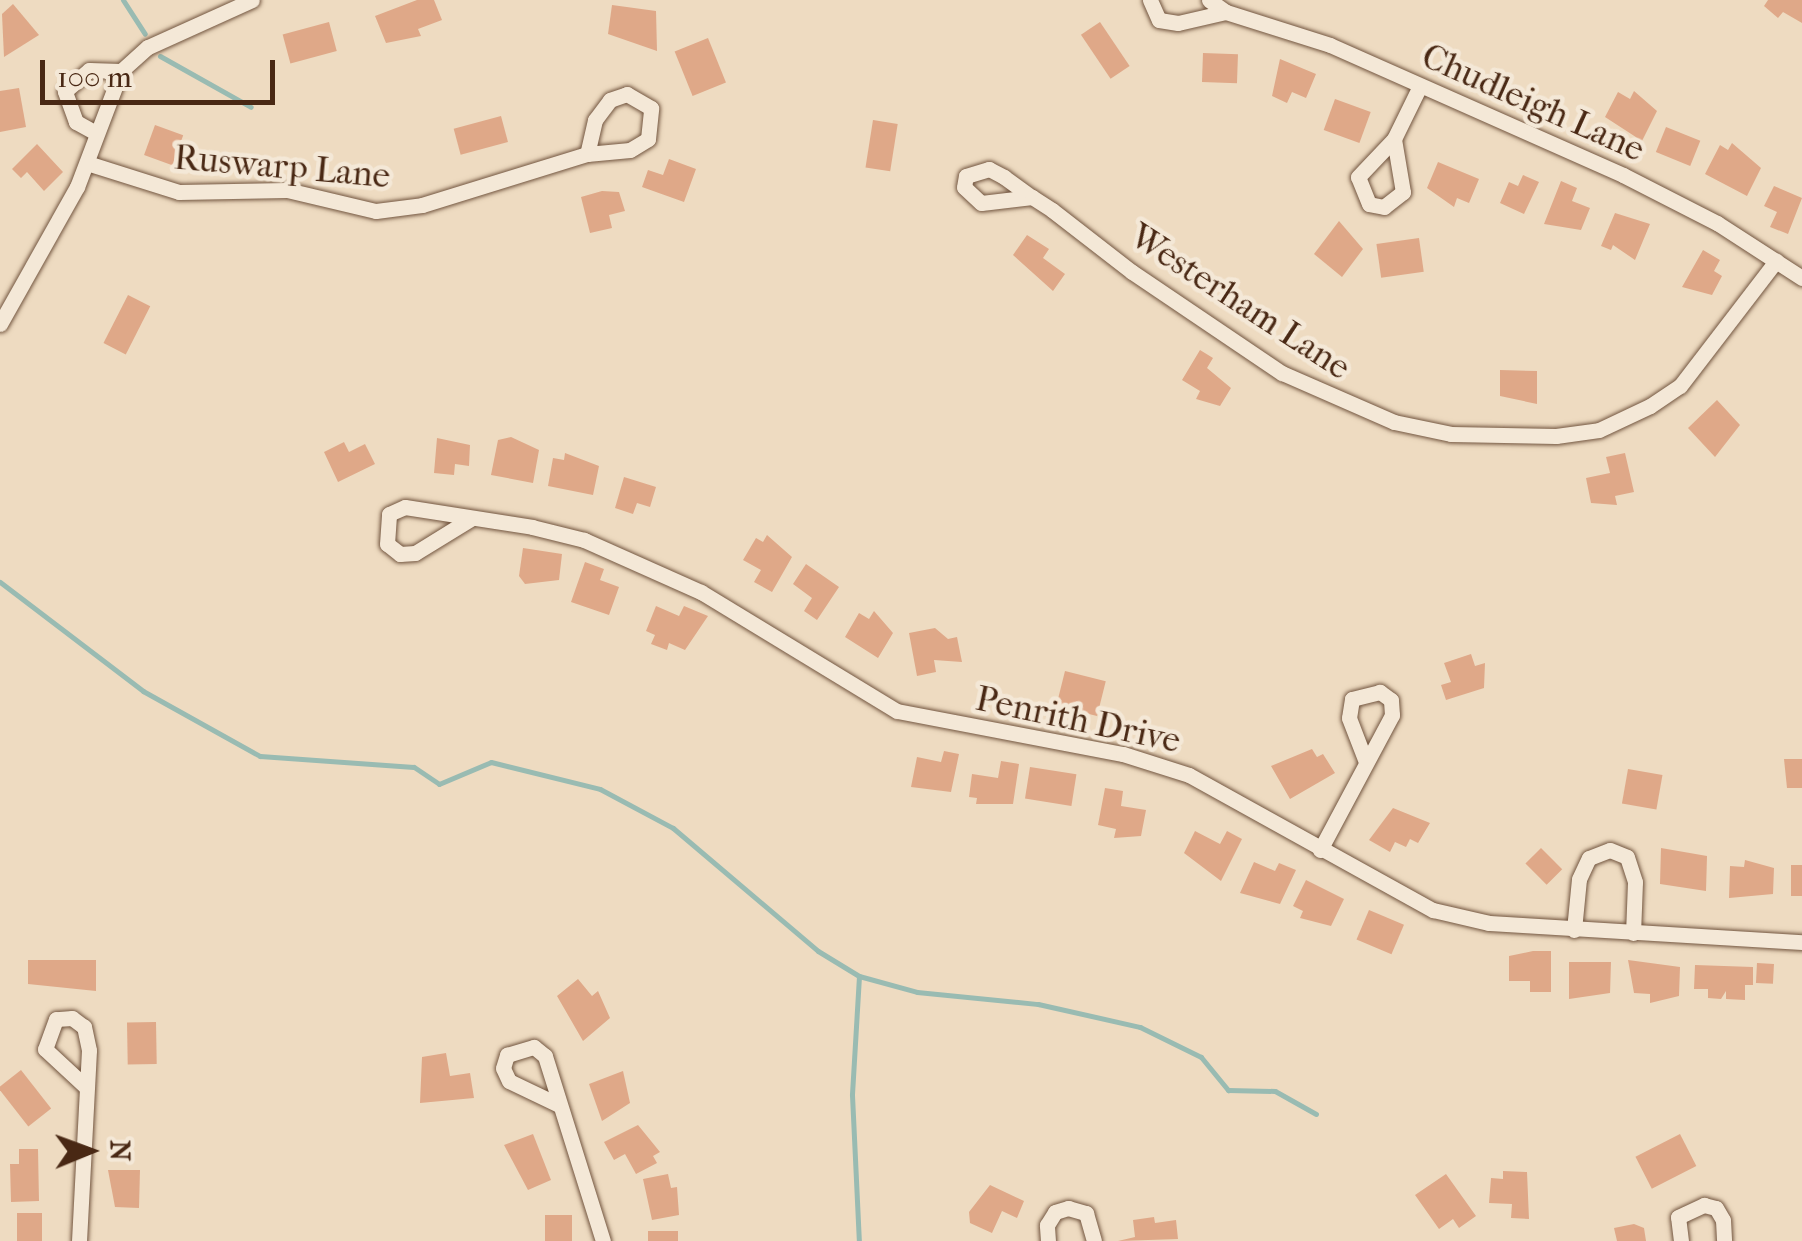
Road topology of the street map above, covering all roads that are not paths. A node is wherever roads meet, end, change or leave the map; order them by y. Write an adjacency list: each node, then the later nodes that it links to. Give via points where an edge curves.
1 (252, 0): 5 (street, via 148,47)
2 (1150, 0): 4 (street, via 1159,20 1178,23)
3 (1209, 0): 4 (street, Chudleigh Lane)
4 (1226, 12): 6 (street, Chudleigh Lane, via 1330,45)
5 (121, 72): 7 (street); 7 (street, via 89,70 65,91 76,122)
6 (1420, 86): 8 (street); 12 (street, Chudleigh Lane, via 1672,198)
7 (96, 133): 10 (street)
8 (1394, 139)
9 (587, 154): 9 (street, Ruswarp Lane, via 630,150 648,139 651,108 628,94 610,100 595,120); 10 (street, Ruswarp Lane, via 422,205 376,212 287,190 179,192)
10 (87, 163): 14 (street)
11 (1032, 197): 12 (street, Westerham Lane, via 1282,373 1380,417 1451,434 1599,430 1650,406 1680,386)
12 (1776, 261): 13 (street, Chudleigh Lane)
13 (1802, 278)
14 (0, 324)
15 (472, 518): 15 (street, Penrith Drive, via 415,552 400,554 387,544 389,514 405,507); 17 (street, Penrith Drive, via 584,540 642,563 897,711 1123,754 1189,775)
16 (1366, 762): 17 (street)
17 (1320, 850): 18 (street, Penrith Drive, via 1433,910 1489,923)
18 (1574, 930): 19 (street, Penrith Drive); 19 (street, via 1579,879 1589,858 1610,850 1627,857 1635,882)
19 (1633, 932): 20 (street, Penrith Drive)
20 (1802, 942)
21 (85, 1086): 23 (street)
22 (559, 1105): 24 (street, via 601,1217)
23 (80, 1241)
24 (603, 1241)
25 (1048, 1241): 26 (street, via 1047,1225 1055,1212 1068,1208 1086,1213)
26 (1094, 1241)
27 (1681, 1241): 28 (street, via 1678,1217 1704,1205 1716,1208 1723,1220)
28 (1724, 1241)

